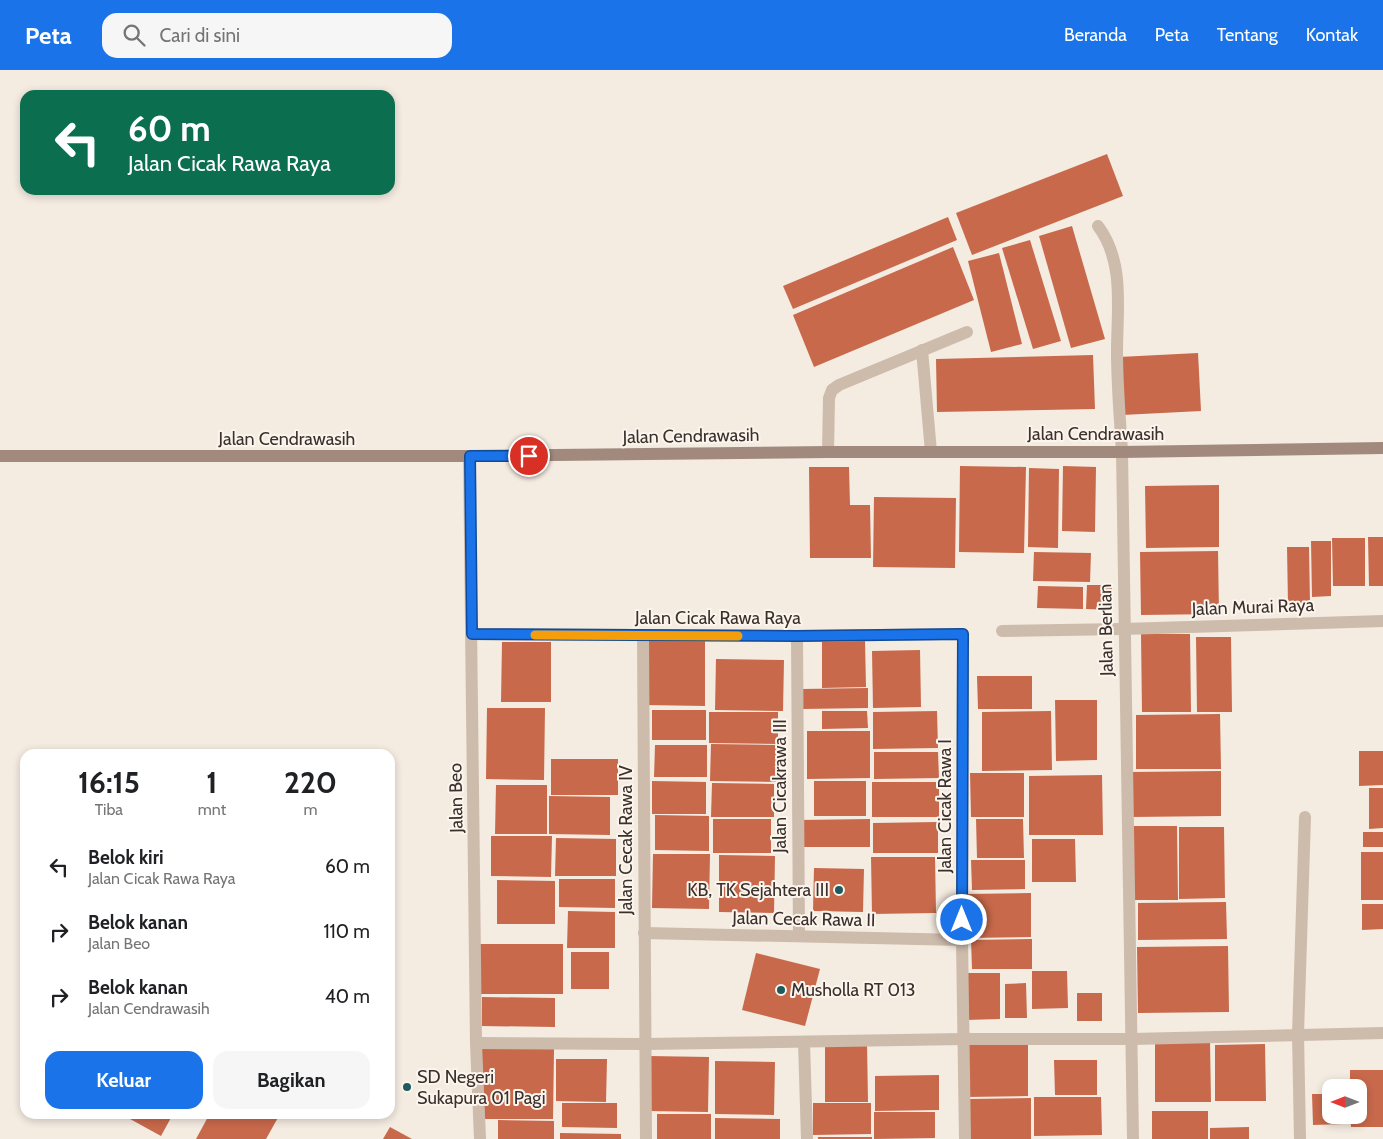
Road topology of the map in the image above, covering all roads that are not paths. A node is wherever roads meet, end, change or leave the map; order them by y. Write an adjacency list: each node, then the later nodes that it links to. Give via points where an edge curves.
1 (1098, 226): 7 (street, Jalan Berlian, via 1108,239 1116,265)
2 (967, 332): 3 (street)
3 (922, 350): 5 (street, via 832,390); 6 (street)
4 (1383, 448): 7 (street, Jalan Cendrawasih)
5 (828, 452): 6 (street, Jalan Cendrawasih); 9 (street, Jalan Cendrawasih)
6 (931, 452): 7 (street, Jalan Cendrawasih)
7 (1122, 452): 11 (street, Jalan Berlian)
8 (0, 456): 9 (street, Jalan Cendrawasih)
9 (470, 456): 13 (street, Jalan Beo)
10 (1383, 621): 11 (street, Jalan Murai Raya)
11 (1123, 629): 12 (street); 24 (street, Jalan Berlian)
12 (1002, 631)
13 (472, 634): 15 (street, Jalan Cicak Rawa Raya); 25 (street, Jalan Beo)
14 (963, 634): 16 (street, Jalan Cicak Rawa Raya); 20 (street, Jalan Cicak Rawa I)
15 (643, 635): 16 (street, Jalan Cicak Rawa Raya); 18 (street, Jalan Cecak Rawa IV)
16 (797, 636): 19 (street, Jalan Cicakrawa III)
17 (1306, 817): 22 (street)
18 (644, 933): 19 (street, Jalan Cecak Rawa II); 27 (street, Jalan Cecak Rawa IV)
19 (799, 936): 20 (street, Jalan Cecak Rawa II)
20 (962, 940): 23 (street, Jalan Cicak Rawa I)
21 (1383, 1033): 22 (street)
22 (1298, 1034): 24 (street); 33 (street)
23 (964, 1039): 24 (street); 26 (street); 31 (street, Jalan Cicak Rawa I)
24 (1132, 1039): 32 (street, Jalan Berlian)
25 (476, 1042): 27 (street); 28 (street, Jalan Beo)
26 (804, 1042): 27 (street); 30 (street)
27 (645, 1044): 29 (street, Jalan Cecak Rawa IV)
28 (480, 1139)
29 (646, 1139)
30 (807, 1139)
31 (965, 1139)
32 (1132, 1139)
33 (1300, 1139)

